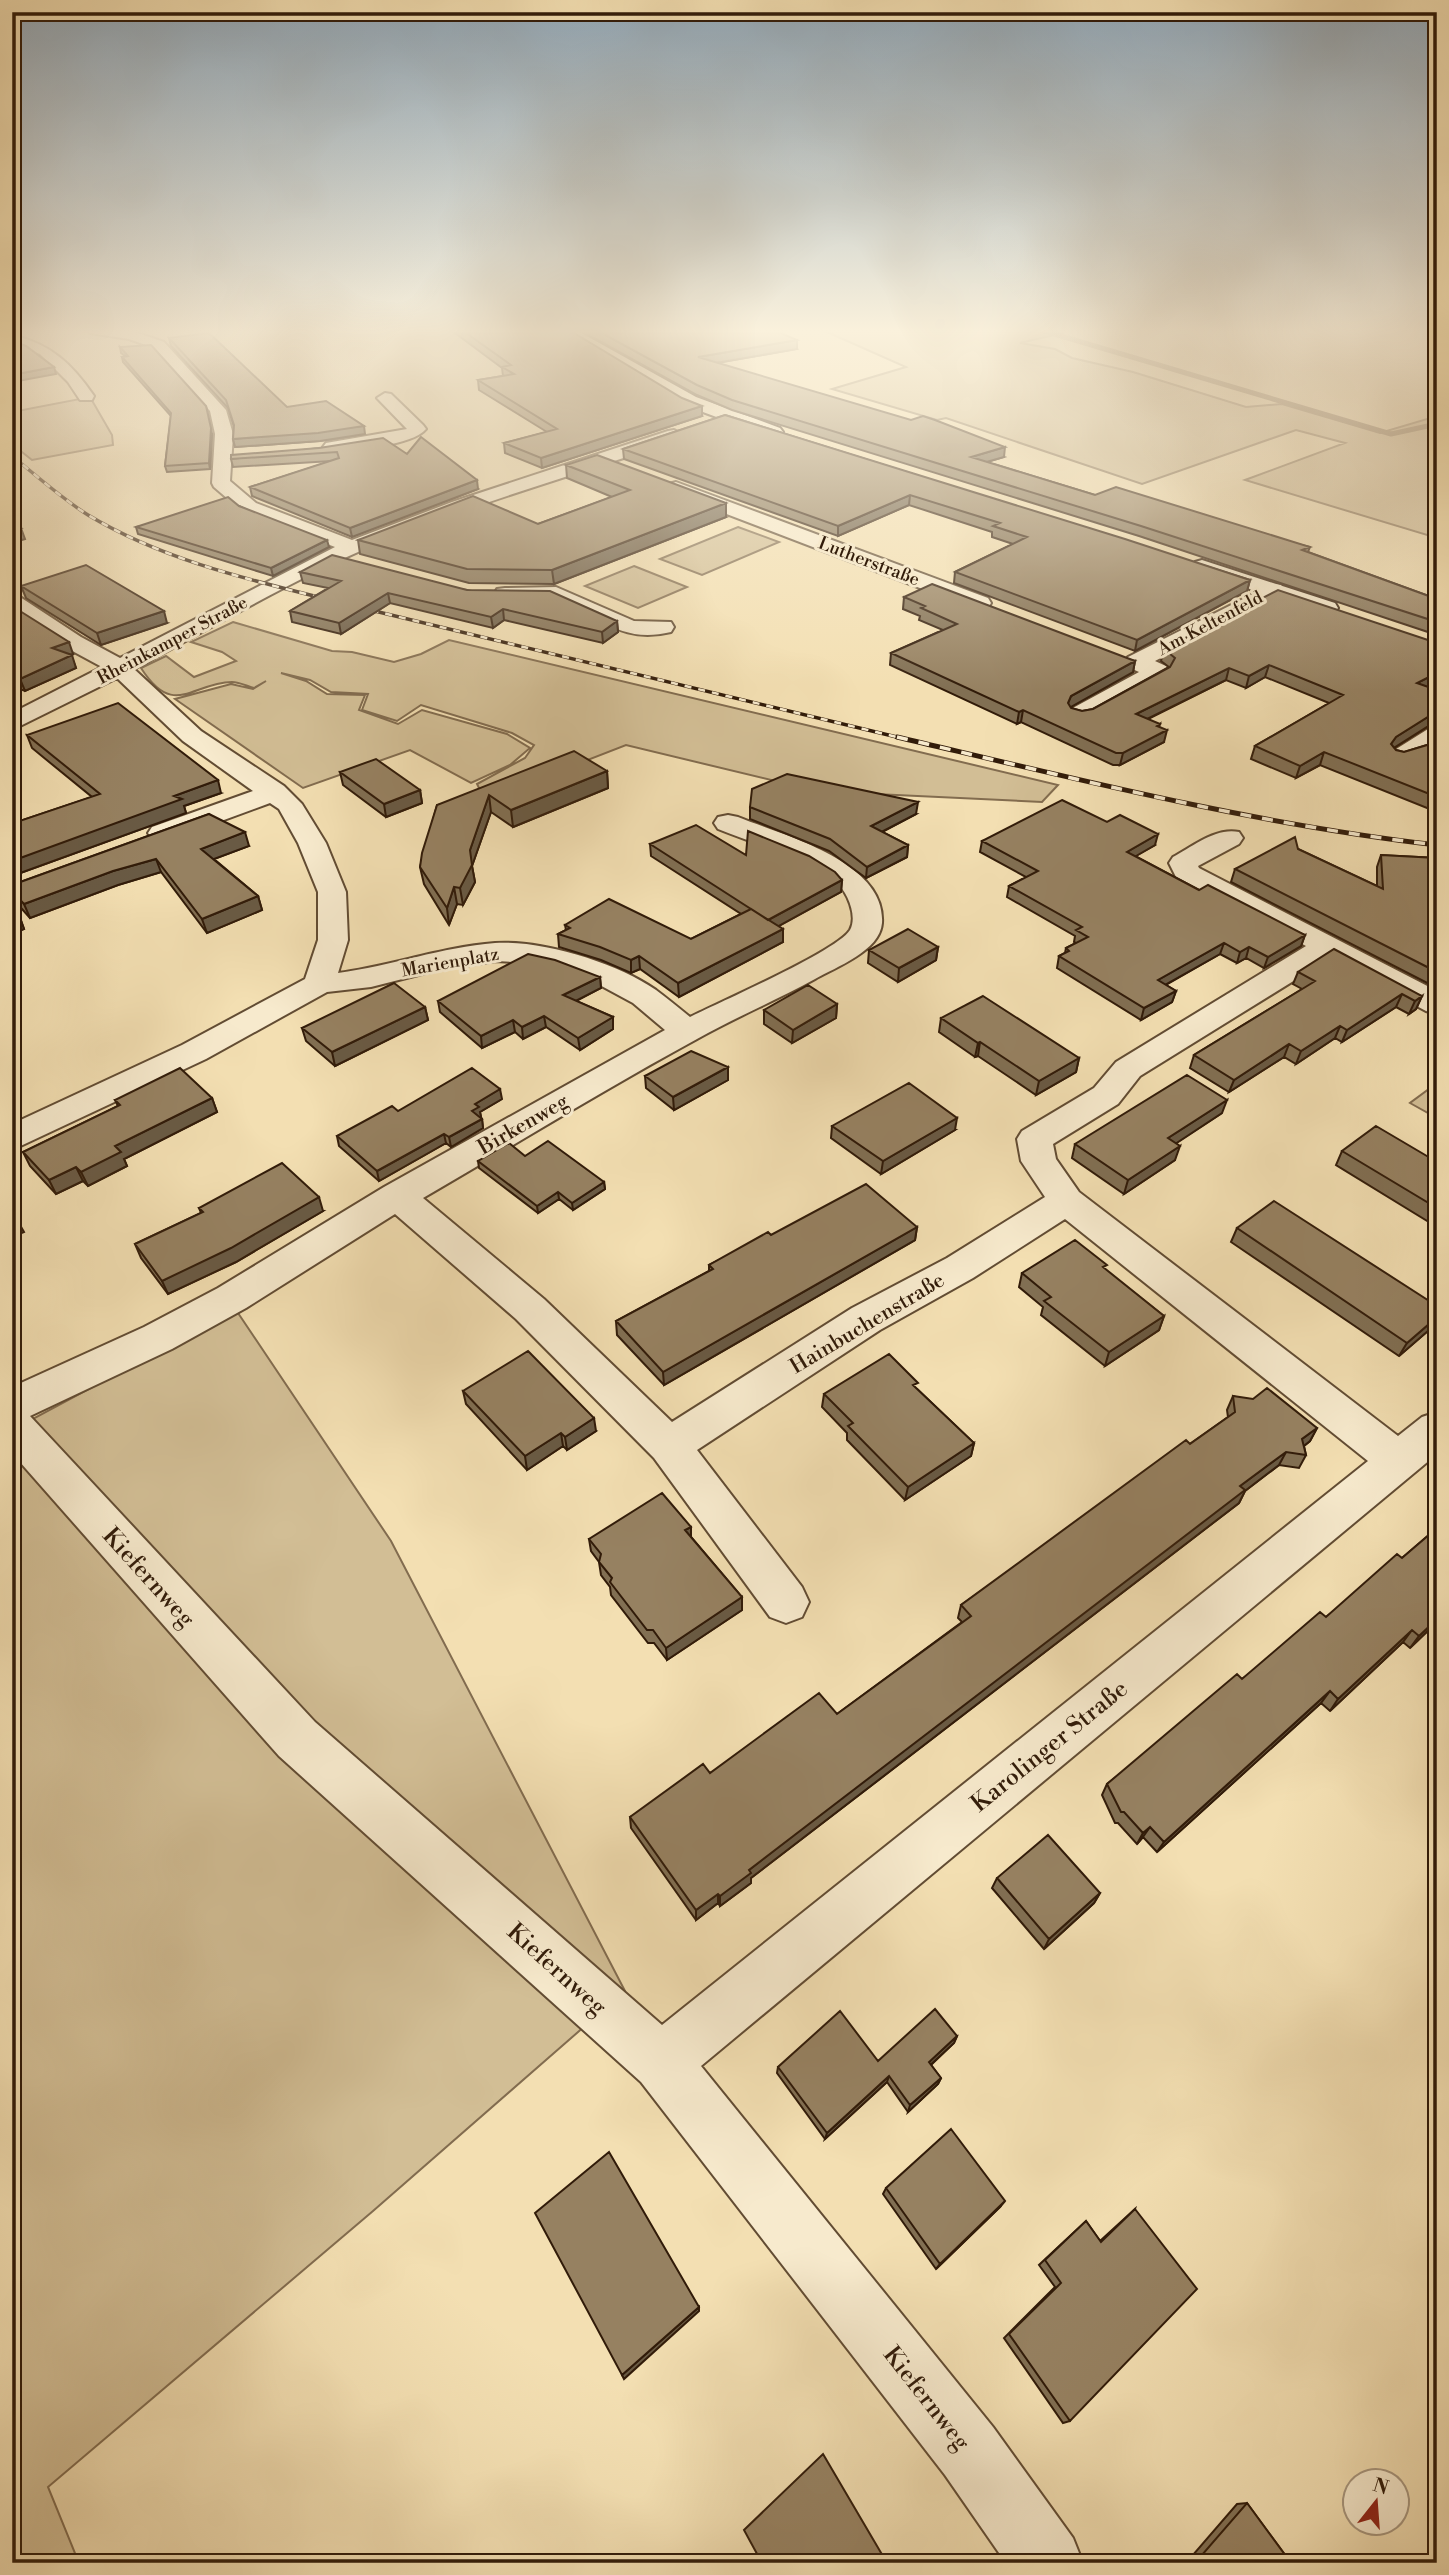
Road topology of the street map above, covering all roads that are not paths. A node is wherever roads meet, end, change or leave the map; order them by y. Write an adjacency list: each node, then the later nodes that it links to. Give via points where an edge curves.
1 (223, 450): 4 (street)
2 (630, 450): 5 (street, Rheinkamper Straße)
3 (246, 454): 4 (street)
4 (222, 456): 8 (street, via 221,483 248,507)
5 (601, 460): 6 (street); 8 (street, Rheinkamper Straße, via 425,517)
6 (627, 470)
7 (653, 480): 15 (street, Lutherstraße)
8 (352, 547): 9 (street, Rheinkamper Straße)
9 (332, 556): 11 (street); 18 (street, Rheinkamper Straße)
10 (1179, 559): 12 (street)
11 (370, 566)
12 (1273, 590): 16 (street); 19 (street, Am Keltenfeld, via 1130,660 1158,671)
13 (488, 593): 17 (street, via 556,593 631,628)
14 (12, 602): 18 (street)
15 (993, 608)
16 (1349, 616)
17 (663, 627)
18 (120, 667): 20 (street, Rheinkamper Straße); 23 (street, via 192,736)
19 (1080, 714)
20 (12, 723)
21 (1437, 734): 22 (street)
22 (1402, 756)
23 (275, 792): 26 (street); 28 (street, via 289,804 312,843 332,892 333,940)
24 (728, 823): 30 (street, Birkenweg, via 848,877 860,893 867,925 853,944)
25 (1229, 838): 27 (street, via 1183,863 1187,873)
26 (138, 843)
27 (1328, 946): 29 (street); 33 (street, via 1128,1069 1106,1096 1034,1139 1039,1161)
28 (319, 984): 30 (street, Marienplatz, via 496,952 530,954 607,976 644,996); 31 (street, Marienplatz, via 194,1052)
29 (1437, 1004)
30 (687, 1031): 32 (street, Birkenweg)
31 (12, 1138)
32 (397, 1196): 34 (street, Birkenweg, via 232,1298); 37 (street, via 530,1309)
33 (1066, 1201): 37 (street, Hainbuchenstraße, via 960,1268 866,1319); 38 (street)
34 (12, 1406)
35 (12, 1424): 40 (street, Kiefernweg, via 297,1739)
36 (1437, 1429): 38 (street, Karolinger Straße)
37 (669, 1446): 39 (street)
38 (1399, 1461): 40 (street, Karolinger Straße)
39 (786, 1602)
40 (661, 2062): 41 (street, Kiefernweg, via 969,2451)
41 (1048, 2563)

